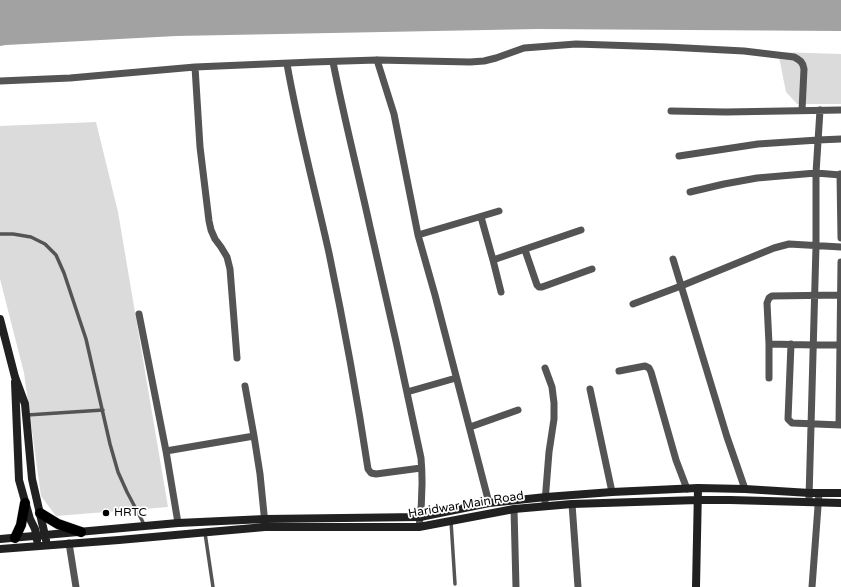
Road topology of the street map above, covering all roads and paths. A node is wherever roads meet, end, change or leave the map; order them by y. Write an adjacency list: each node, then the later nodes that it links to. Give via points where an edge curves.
1 (378, 60): 2 (street); 6 (street, via 484,61 524,48 576,44 744,51 794,57 803,63); 20 (street, via 394,114)
2 (333, 62): 3 (street); 48 (street)
3 (287, 64): 4 (street); 57 (street, via 344,324 368,469 376,474)
4 (195, 67): 5 (street, via 70,78); 40 (street, via 200,148 209,221 230,269)
5 (0, 81)
6 (802, 110): 7 (street); 9 (street)
7 (820, 110): 8 (street); 11 (street)
8 (841, 110)
9 (671, 111)
10 (841, 139): 11 (street)
11 (818, 140): 12 (street, via 758,144); 13 (street)
12 (679, 156)
13 (816, 173): 14 (street); 15 (street, via 757,178); 22 (street)
14 (840, 174): 21 (street)
15 (690, 192)
16 (499, 211): 17 (street)
17 (481, 217): 20 (street); 26 (street)
18 (581, 230): 24 (street)
19 (0, 234): 49 (lane, via 31,237 45,244 56,255 86,338)
20 (418, 235): 44 (street)
21 (841, 238)
22 (816, 246): 23 (street); 29 (street, via 789,244 774,248); 31 (street)
23 (841, 247)
24 (525, 250): 26 (street); 28 (street, via 539,287)
25 (673, 259): 29 (street)
26 (493, 260): 30 (street)
27 (841, 262): 32 (street)
28 (592, 269)
29 (681, 286): 33 (street); 60 (street, via 727,437)
30 (501, 292)
31 (815, 295): 32 (street); 36 (street, via 769,298); 38 (street)
32 (841, 295): 39 (street)
33 (633, 304)
34 (138, 314): 56 (street)
35 (0, 319): 43 (main road)
36 (769, 344): 37 (street); 45 (street)
37 (792, 344): 38 (street); 52 (street, via 788,419 792,423)
38 (814, 345): 39 (street); 52 (street)
39 (840, 345): 53 (street)
40 (237, 358)
41 (545, 368): 65 (street, via 552,387 554,403)
42 (619, 371): 59 (street, via 645,366 652,372 676,460)
43 (15, 377): 51 (main road, via 25,404); 67 (main road, via 19,480)
44 (456, 378): 48 (street); 54 (street)
45 (769, 378)
46 (244, 386): 55 (street)
47 (590, 389): 61 (street)
48 (407, 392): 57 (street)
49 (103, 410): 51 (lane); 80 (lane, via 118,472)
50 (518, 410): 54 (street)
51 (26, 415): 75 (main road, via 32,479)
52 (811, 424): 53 (street); 62 (street)
53 (840, 425)
54 (470, 427): 69 (street)
55 (254, 436): 56 (street); 79 (street)
56 (166, 451): 78 (street)
57 (422, 468): 76 (street)
58 (698, 488): 59 (main road, Haridwar Main Road); 60 (main road, Haridwar Main Road); 66 (main road)
59 (687, 489): 61 (main road, Haridwar Main Road)
60 (746, 489): 62 (main road, Haridwar Main Road)
61 (612, 492): 65 (main road, Haridwar Main Road)
62 (810, 493): 63 (main road, Haridwar Main Road); 68 (street)
63 (819, 493): 64 (main road, Haridwar Main Road); 70 (street)
64 (841, 493)
65 (546, 497): 69 (main road, Haridwar Main Road); 73 (street)
66 (698, 500): 68 (main road, Haridwar Main Road); 72 (main road, Haridwar Main Road); 97 (main road)
67 (25, 502): 85 (main road); 86 (main road, via 21,525)
68 (809, 502): 70 (main road, Haridwar Main Road)
69 (489, 503): 76 (main road, Haridwar Main Road)
70 (819, 503): 71 (main road, Haridwar Main Road); 98 (street)
71 (841, 503)
72 (572, 504): 73 (main road, Haridwar Main Road); 96 (street)
73 (545, 506): 74 (main road, Haridwar Main Road)
74 (514, 509): 77 (main road, Haridwar Main Road); 95 (street)
75 (40, 513): 82 (main road, via 58,524); 84 (main road)
76 (420, 517): 79 (main road, Haridwar Main Road); 81 (street)
77 (451, 521): 81 (main road, Haridwar Main Road); 92 (lane)
78 (178, 523): 79 (main road, Haridwar Main Road); 80 (main road, Haridwar Main Road)
79 (265, 523): 81 (main road, Haridwar Main Road); 83 (main road, Haridwar Main Road)
80 (146, 526): 82 (main road, Haridwar Main Road)
81 (419, 527)
82 (81, 532): 84 (main road, Haridwar Main Road)
83 (205, 532): 88 (main road, Haridwar Main Road); 94 (lane)
84 (45, 535): 85 (main road, Haridwar Main Road); 89 (main road)
85 (36, 536): 86 (main road, Haridwar Main Road); 90 (main road)
86 (15, 538): 87 (main road, Haridwar Main Road)
87 (0, 539)
88 (69, 543): 89 (main road, Haridwar Main Road); 93 (street)
89 (47, 545): 90 (main road, Haridwar Main Road)
90 (37, 546): 91 (main road, Haridwar Main Road)
91 (0, 549)
92 (455, 584)
93 (76, 587)
94 (213, 587)
95 (516, 587)
96 (578, 587)
97 (696, 587)
98 (812, 587)

